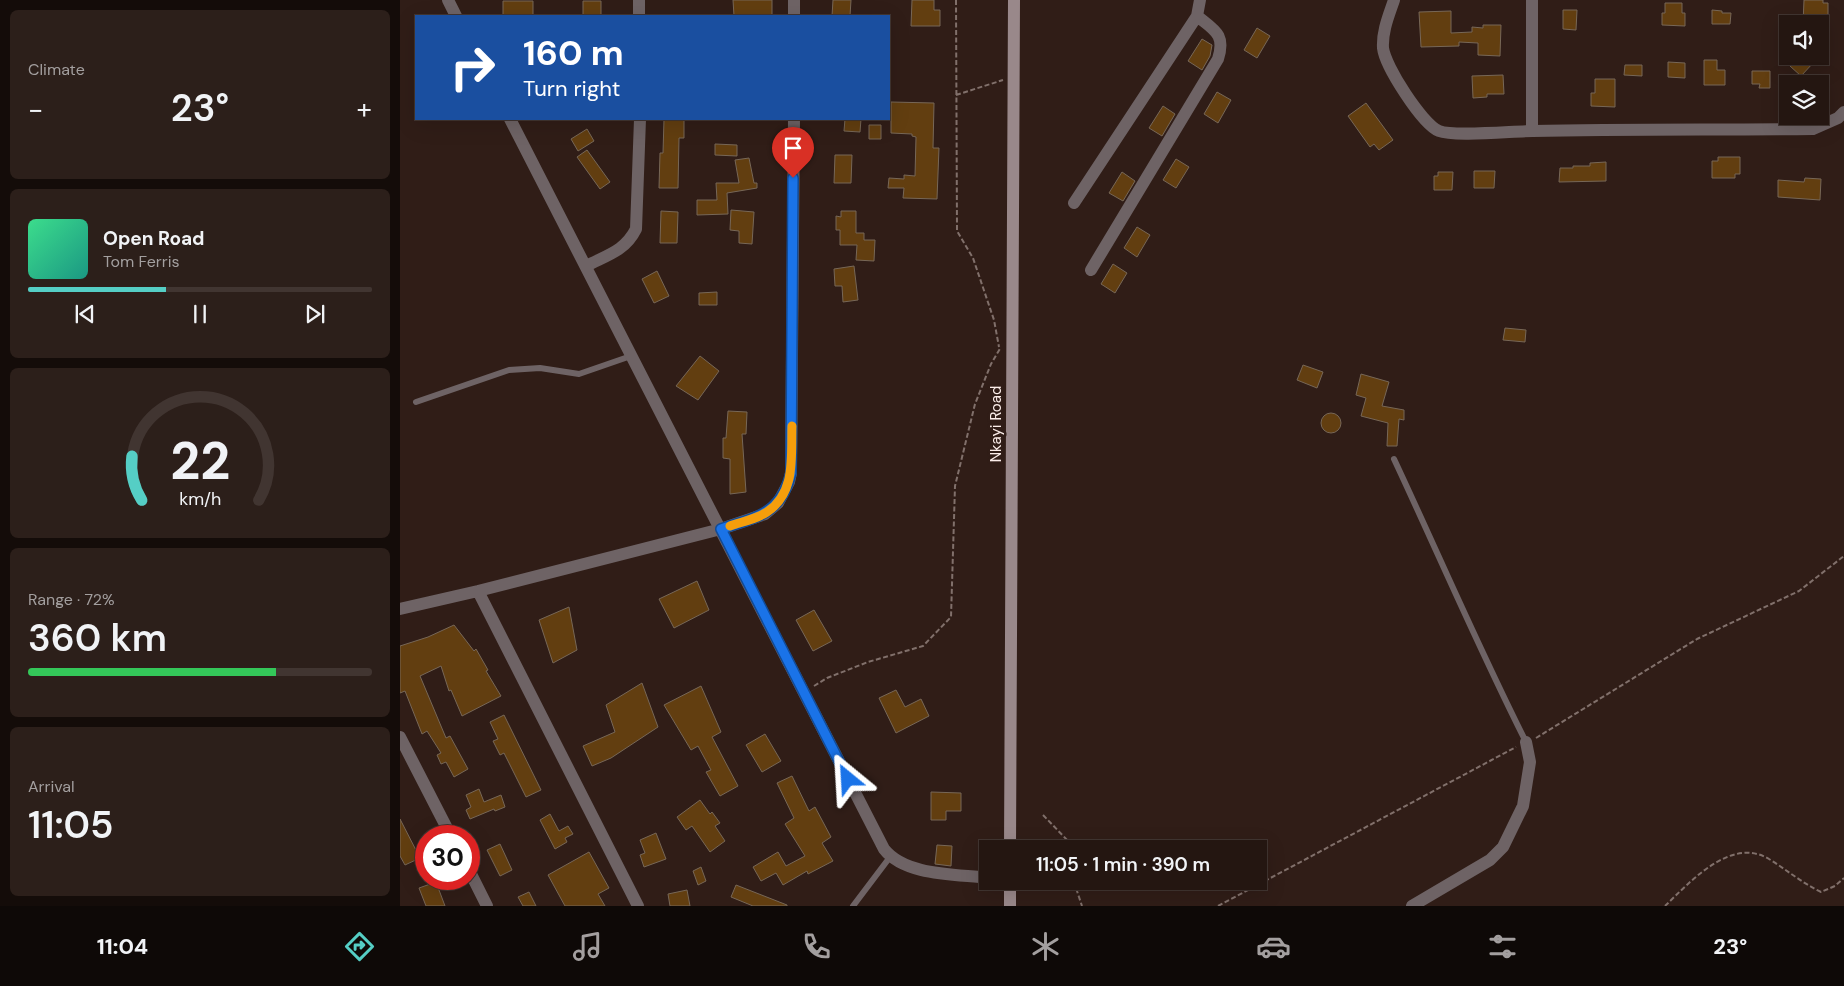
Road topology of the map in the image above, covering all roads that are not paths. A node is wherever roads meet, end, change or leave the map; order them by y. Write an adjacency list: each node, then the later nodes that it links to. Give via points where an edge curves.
1 (448, 0): 8 (street)
2 (639, 0): 9 (street)
3 (794, 0): 10 (street)
4 (1014, 0): 29 (main road, Nkayi Road)
5 (1200, 0): 11 (street)
6 (1394, 0): 16 (street, via 1384,39 1388,65 1429,124 1439,131 1452,133)
7 (1532, 0): 16 (street)
8 (456, 15)
9 (639, 15)
10 (794, 15)
11 (1197, 16): 17 (street); 19 (street, via 1218,33 1221,44 1218,59)
12 (1844, 112): 16 (street, via 1813,129)
13 (511, 120): 18 (street)
14 (640, 120): 18 (street, via 636,230 622,248)
15 (794, 120): 23 (street, via 791,473 778,503 765,514)
16 (1532, 131)
17 (1074, 203)
18 (586, 266): 20 (street)
19 (1092, 270)
20 (631, 356): 21 (lane, via 579,374 540,368 509,370); 23 (street)
21 (416, 402)
22 (1394, 459): 27 (lane)
23 (721, 529): 24 (street); 30 (street)
24 (478, 591): 25 (street); 35 (street)
25 (400, 609)
26 (400, 737): 28 (street)
27 (1526, 742): 38 (street, via 1530,762 1523,806 1503,847 1490,860)
28 (445, 825)
29 (1010, 840)
30 (890, 857): 31 (street, via 928,871); 36 (lane)
31 (979, 877)
32 (480, 890): 34 (street)
33 (1010, 890): 37 (main road)
34 (488, 906)
35 (638, 906)
36 (853, 906)
37 (1010, 906)
38 (1412, 906)

